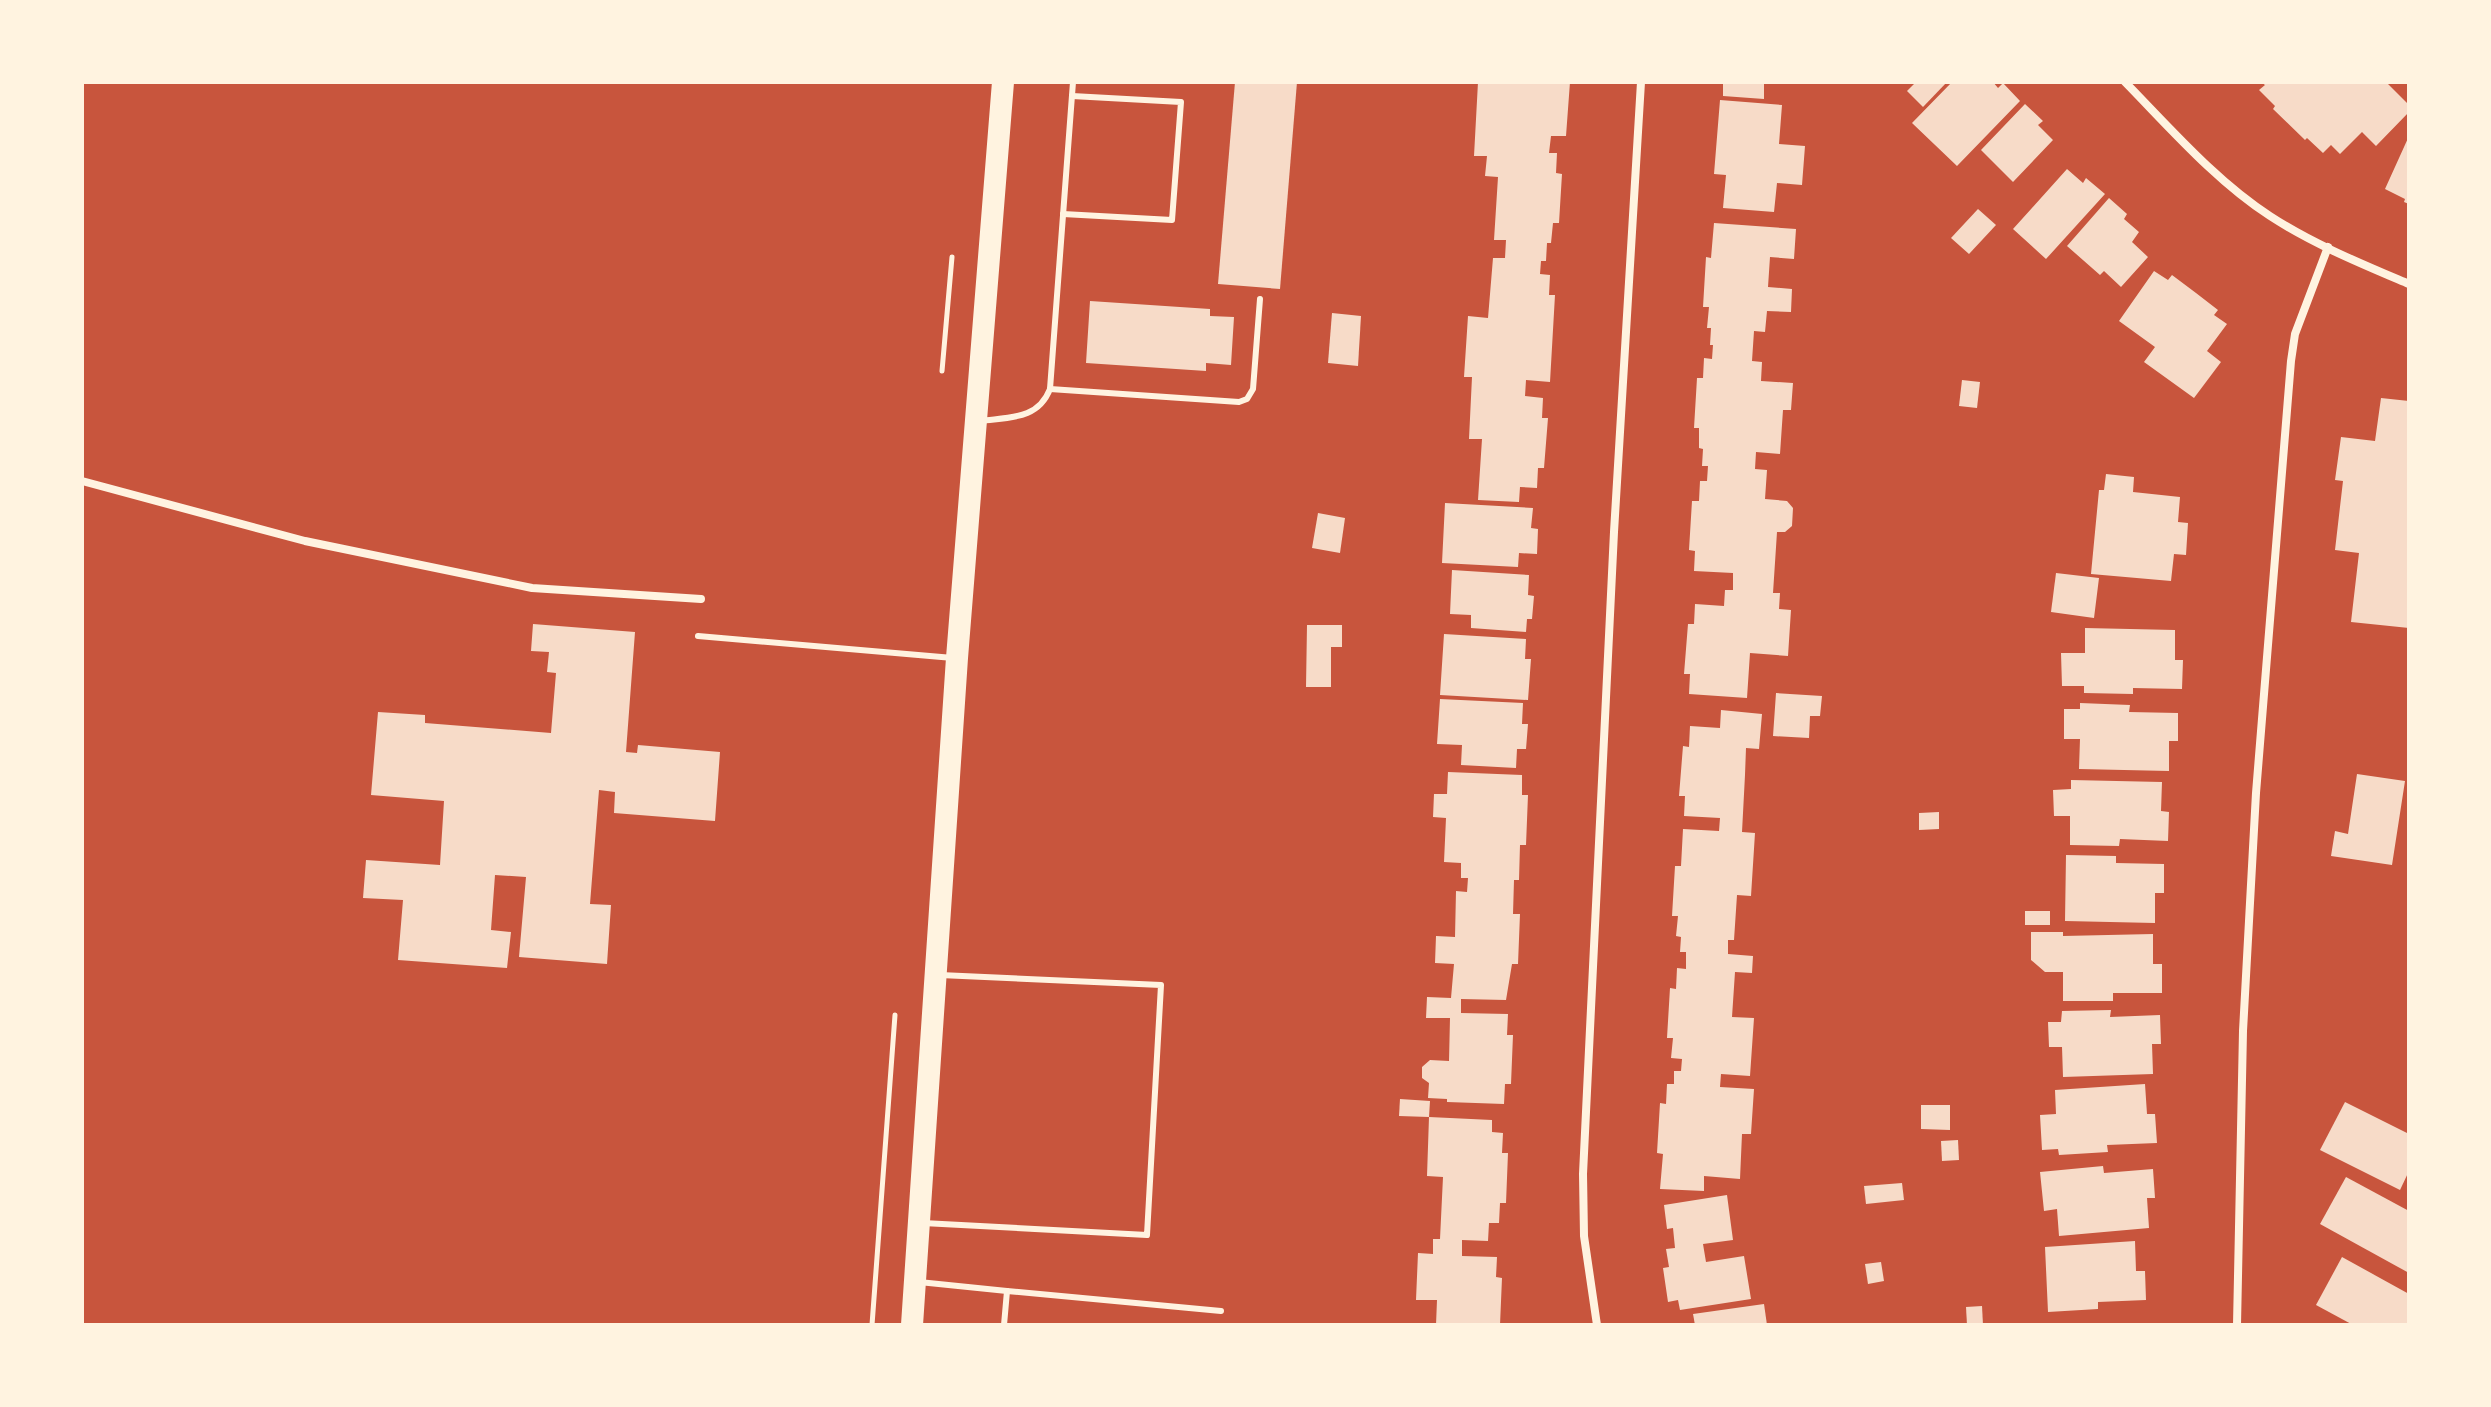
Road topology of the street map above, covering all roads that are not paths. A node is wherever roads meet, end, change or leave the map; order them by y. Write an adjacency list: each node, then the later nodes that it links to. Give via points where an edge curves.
1 (1003, 82): 11 (highway)
2 (1073, 82): 5 (lane)
3 (1641, 82): 23 (street, via 1583,1174 1584,1236)
4 (2125, 82): 7 (street, via 2238,192)
5 (1072, 96): 6 (lane); 6 (lane, via 1181,102 1172,220)
6 (1063, 214): 10 (lane)
7 (2328, 247): 8 (street); 24 (street, via 2295,334 2291,361 2256,793 2243,1031)
8 (2409, 284)
9 (1260, 299): 10 (lane, via 1253,389 1247,399)
10 (1050, 389): 11 (lane, via 1031,412)
11 (977, 422): 15 (highway)
12 (82, 481): 13 (street, via 305,541 532,588)
13 (701, 599)
14 (698, 636): 15 (lane)
15 (957, 658): 16 (highway)
16 (935, 974): 17 (highway); 17 (lane, via 1161,985 1152,1170 1147,1235)
17 (919, 1222): 18 (highway)
18 (915, 1282): 19 (lane); 21 (highway)
19 (1007, 1291): 20 (lane); 22 (lane)
20 (1221, 1311)
21 (912, 1325)
22 (1004, 1325)
23 (1597, 1325)
24 (2237, 1325)

